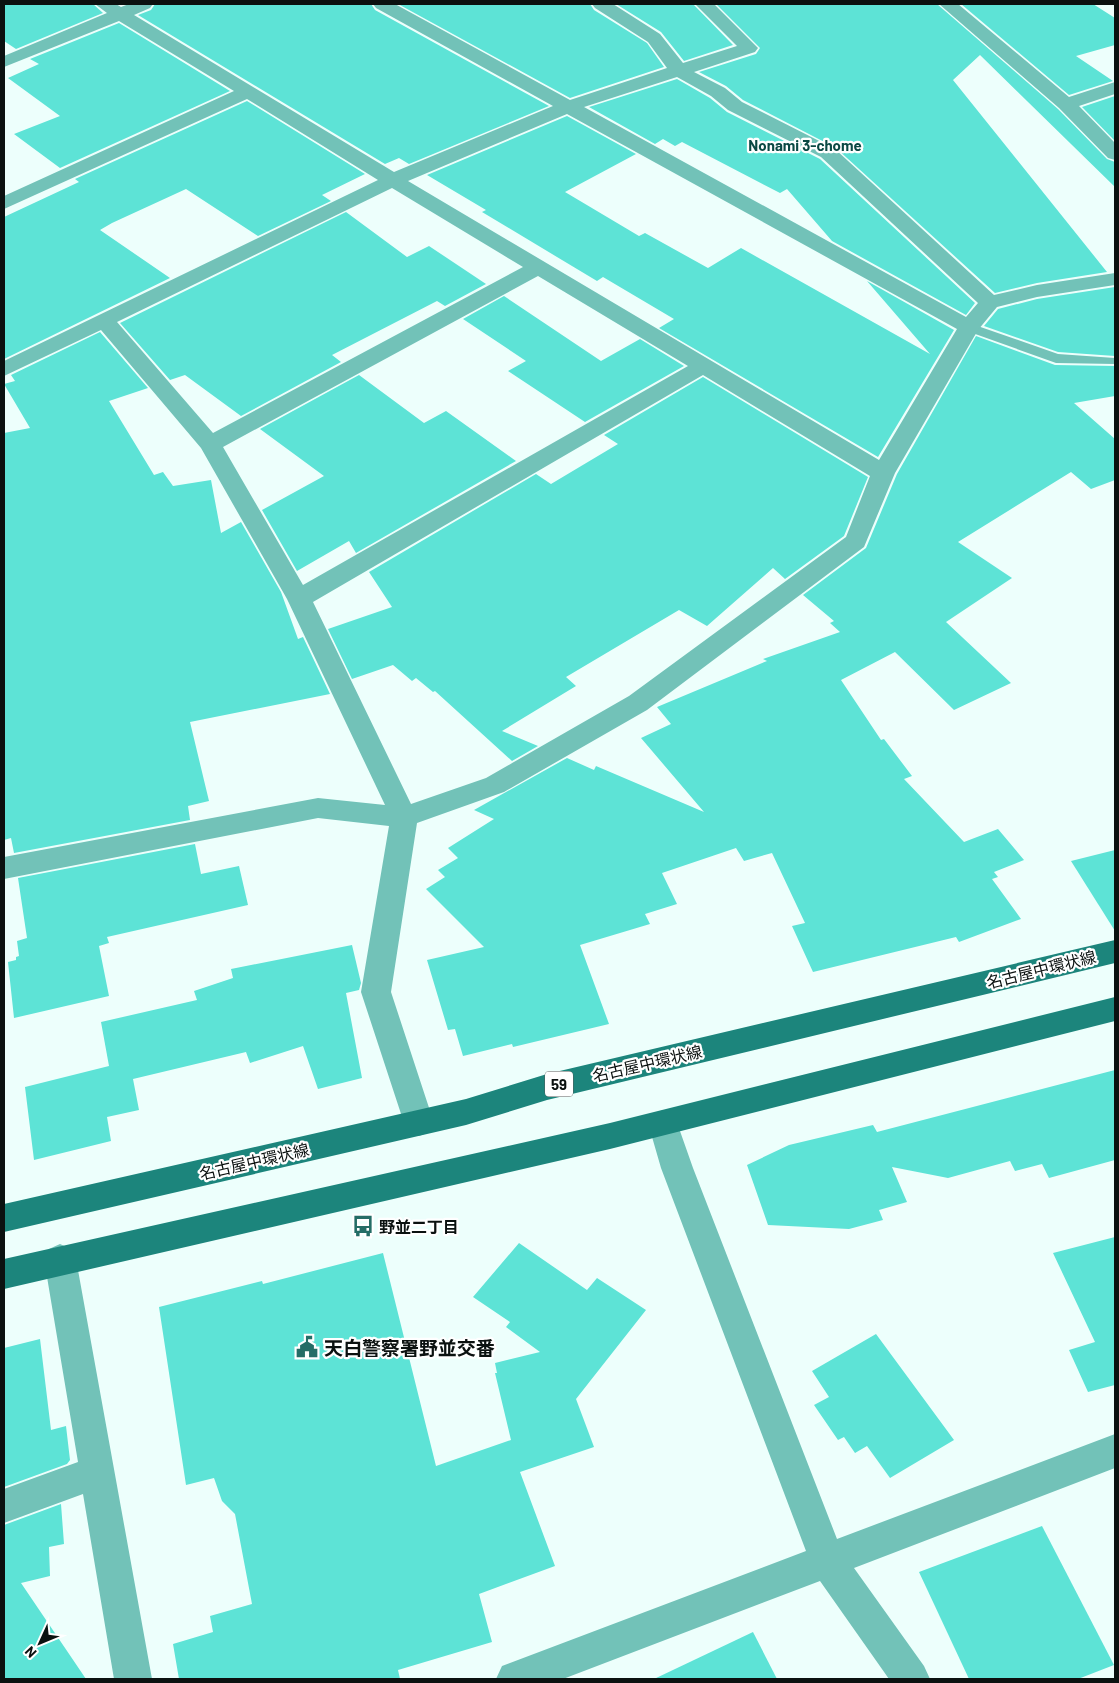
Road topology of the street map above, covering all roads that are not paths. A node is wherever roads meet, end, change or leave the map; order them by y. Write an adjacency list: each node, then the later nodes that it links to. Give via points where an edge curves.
1 (144, 4): 6 (street)
2 (382, 4): 12 (street)
3 (602, 4): 8 (street, via 654,38)
4 (704, 4): 8 (street, via 750,48)
5 (948, 4): 11 (street)
6 (112, 9): 7 (street); 10 (street)
7 (4, 62)
8 (679, 71): 12 (street); 18 (street, via 718,92 735,106 828,153)
9 (1115, 88): 11 (street)
10 (250, 91): 14 (street); 15 (street)
11 (1066, 104): 13 (street)
12 (569, 106): 14 (street); 20 (street)
13 (1115, 154)
14 (393, 180): 16 (street); 19 (street)
15 (4, 203)
16 (538, 267): 22 (street); 24 (street)
17 (1115, 279): 18 (street)
18 (990, 302): 20 (street)
19 (104, 320): 23 (street); 24 (street)
20 (969, 327): 21 (lane, via 1056,358); 25 (street)
21 (1110, 361)
22 (703, 366): 25 (street); 26 (street)
23 (4, 368)
24 (210, 444): 26 (street)
25 (883, 473): 27 (street, via 856,540 638,702 495,785)
26 (299, 600): 27 (street)
27 (404, 817): 28 (street, via 318,808); 32 (street, via 376,992)
28 (4, 868)
29 (1115, 951): 32 (main road, 名古屋中環状線 / 59, via 547,1087)
30 (1115, 1009): 31 (main road)
31 (663, 1123): 34 (main road); 39 (street, via 677,1168)
32 (419, 1124): 33 (main road, 名古屋中環状線 / 59)
33 (4, 1218)
34 (60, 1259): 35 (main road); 37 (street)
35 (4, 1274)
36 (1115, 1451): 39 (street)
37 (97, 1472): 38 (street); 41 (street)
38 (4, 1506)
39 (828, 1562): 40 (street); 42 (street)
40 (524, 1678)
41 (133, 1679)
42 (911, 1679)

